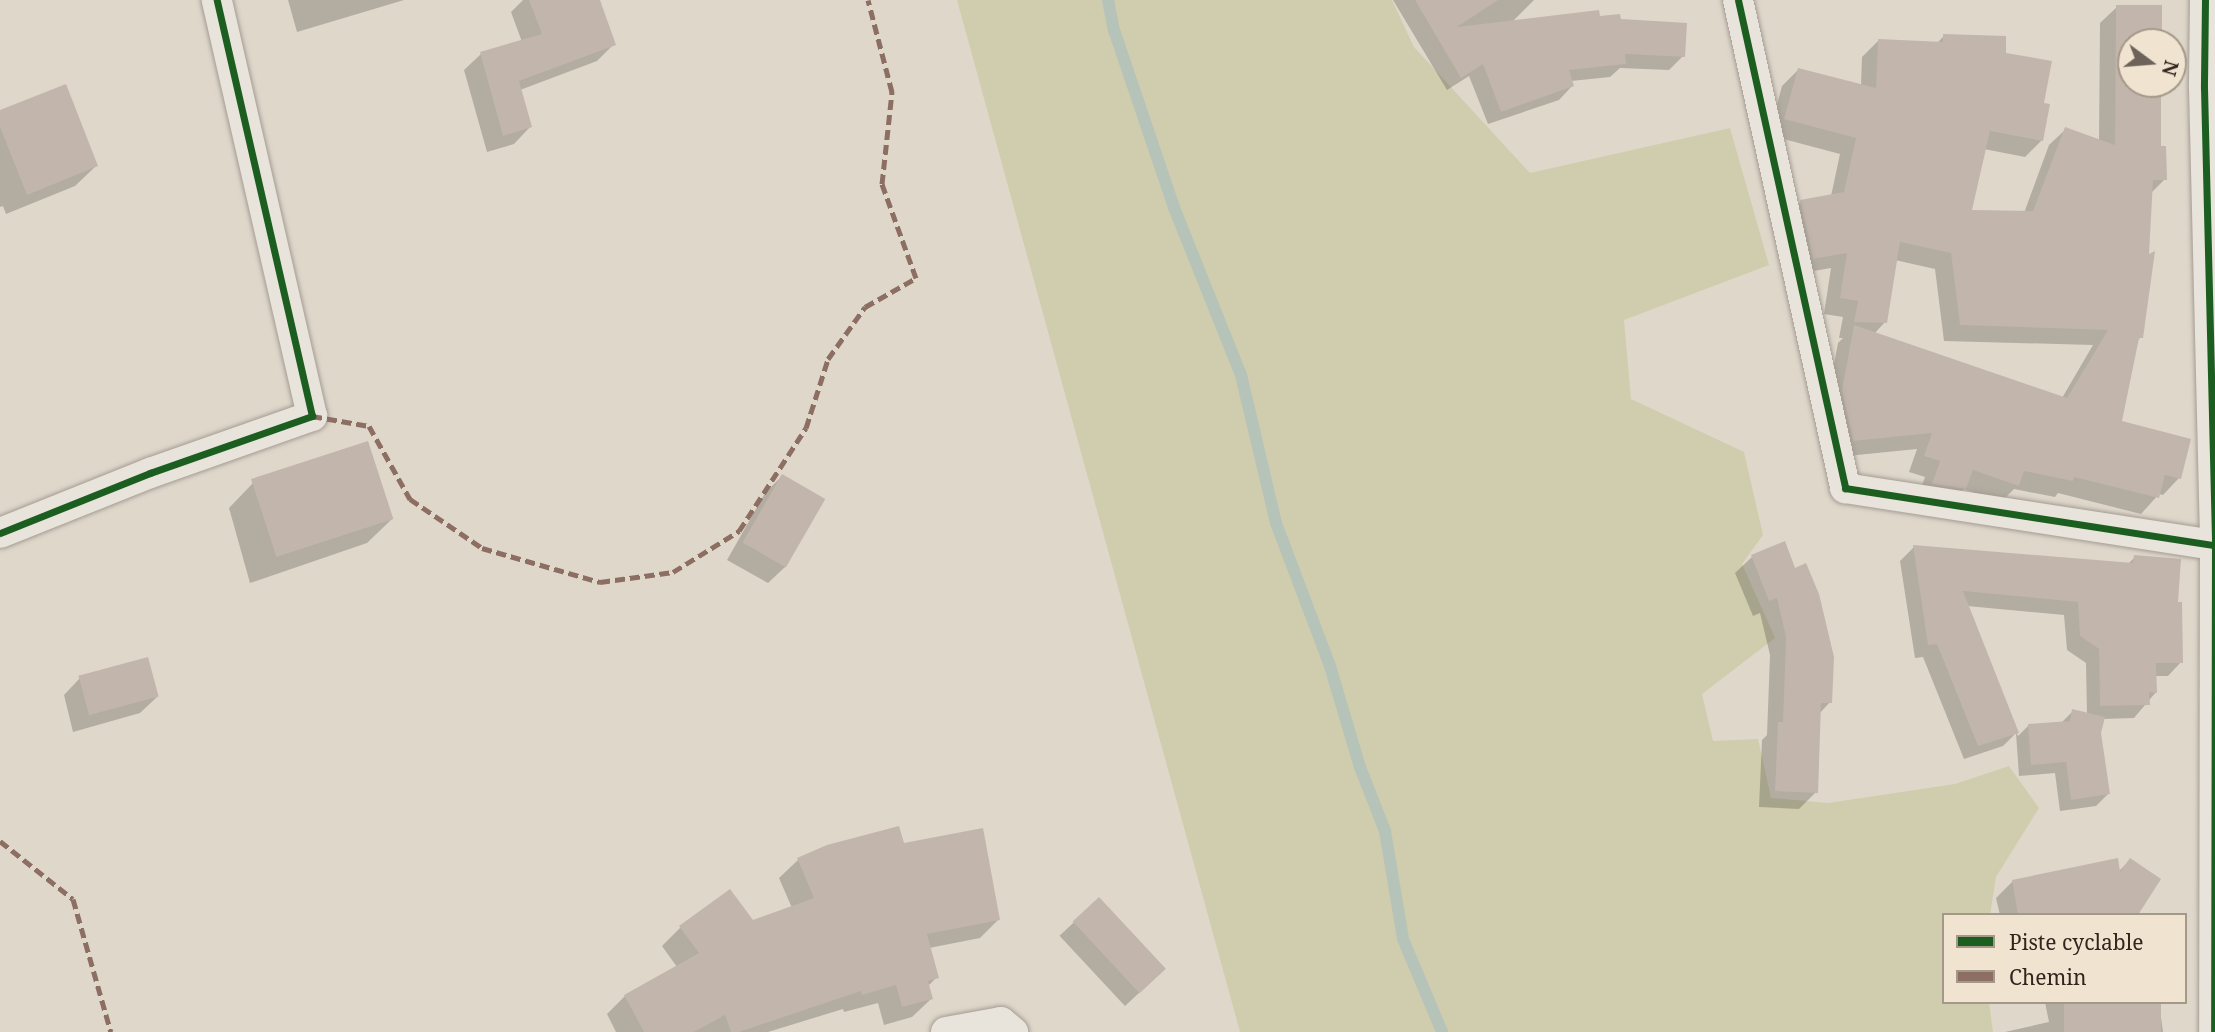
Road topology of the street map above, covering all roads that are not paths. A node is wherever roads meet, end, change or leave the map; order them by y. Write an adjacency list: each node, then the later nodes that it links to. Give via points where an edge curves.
1 (217, 0): 4 (street, via 312,416 150,473)
2 (1738, 0): 5 (street, via 1845,488)
3 (2205, 0): 5 (street)
4 (0, 533)
5 (2215, 545): 8 (street)
6 (946, 1032): 7 (street, via 1001,1022)
7 (1013, 1032)
8 (2214, 1032)

